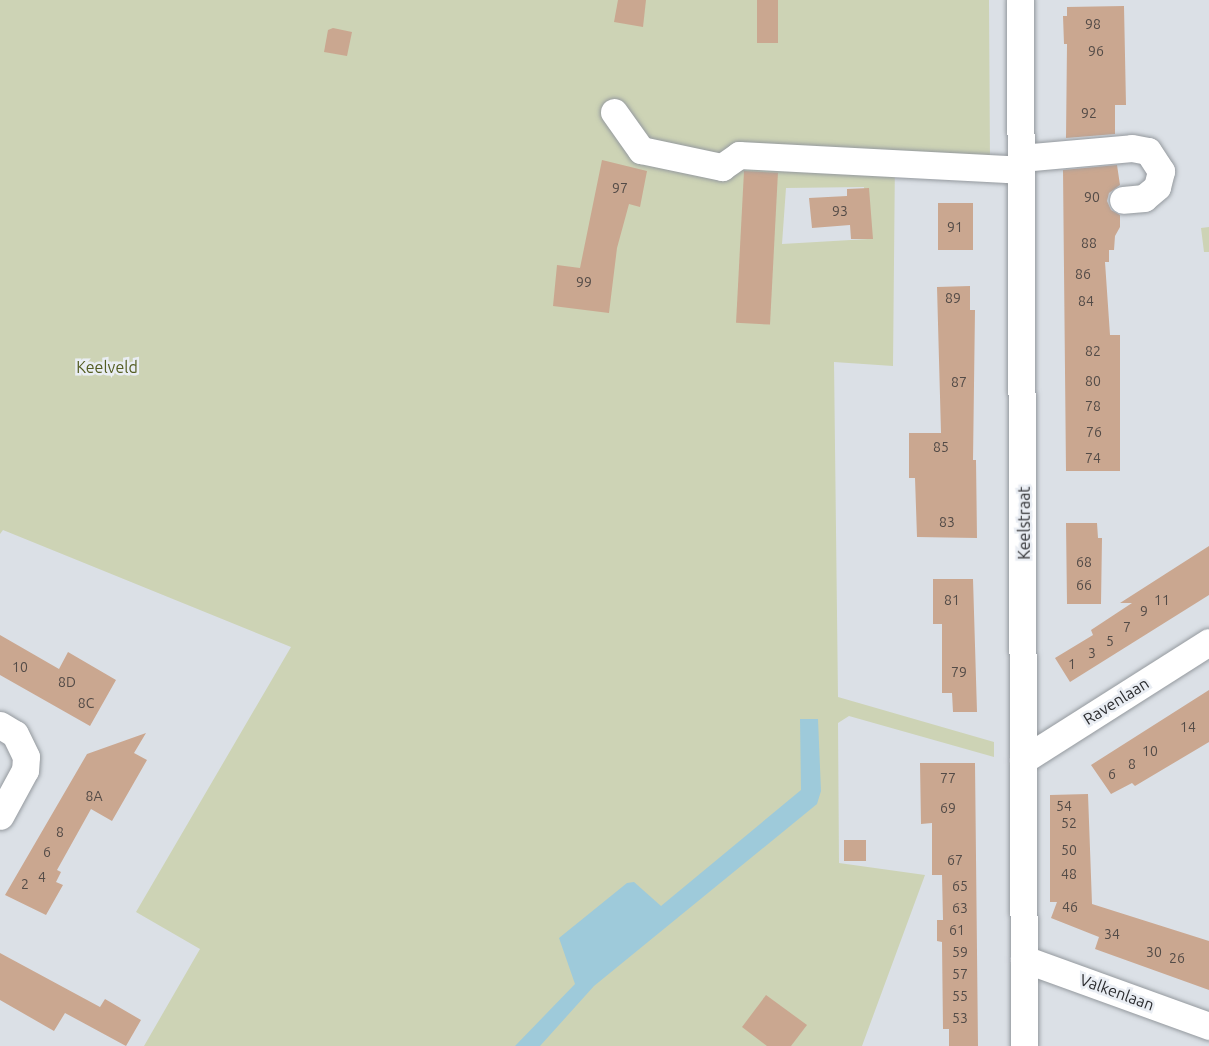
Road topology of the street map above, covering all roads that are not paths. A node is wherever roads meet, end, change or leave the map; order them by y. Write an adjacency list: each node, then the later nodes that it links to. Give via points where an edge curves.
1 (1020, 0): 3 (street, Keelstraat)
2 (614, 112): 3 (street, via 641,150 722,167 739,155)
3 (1021, 164): 4 (street, via 1132,148 1148,151 1161,171 1157,187 1144,198); 7 (street, Keelstraat)
4 (1123, 200)
5 (1209, 642): 7 (street, Ravenlaan)
6 (0, 725): 8 (street, via 15,734 26,757 25,770)
7 (1023, 760): 9 (street, Keelstraat)
8 (0, 816)
9 (1024, 959): 10 (street, Valkenlaan); 11 (street, Keelstraat)
10 (1209, 1026)
11 (1024, 1046)

